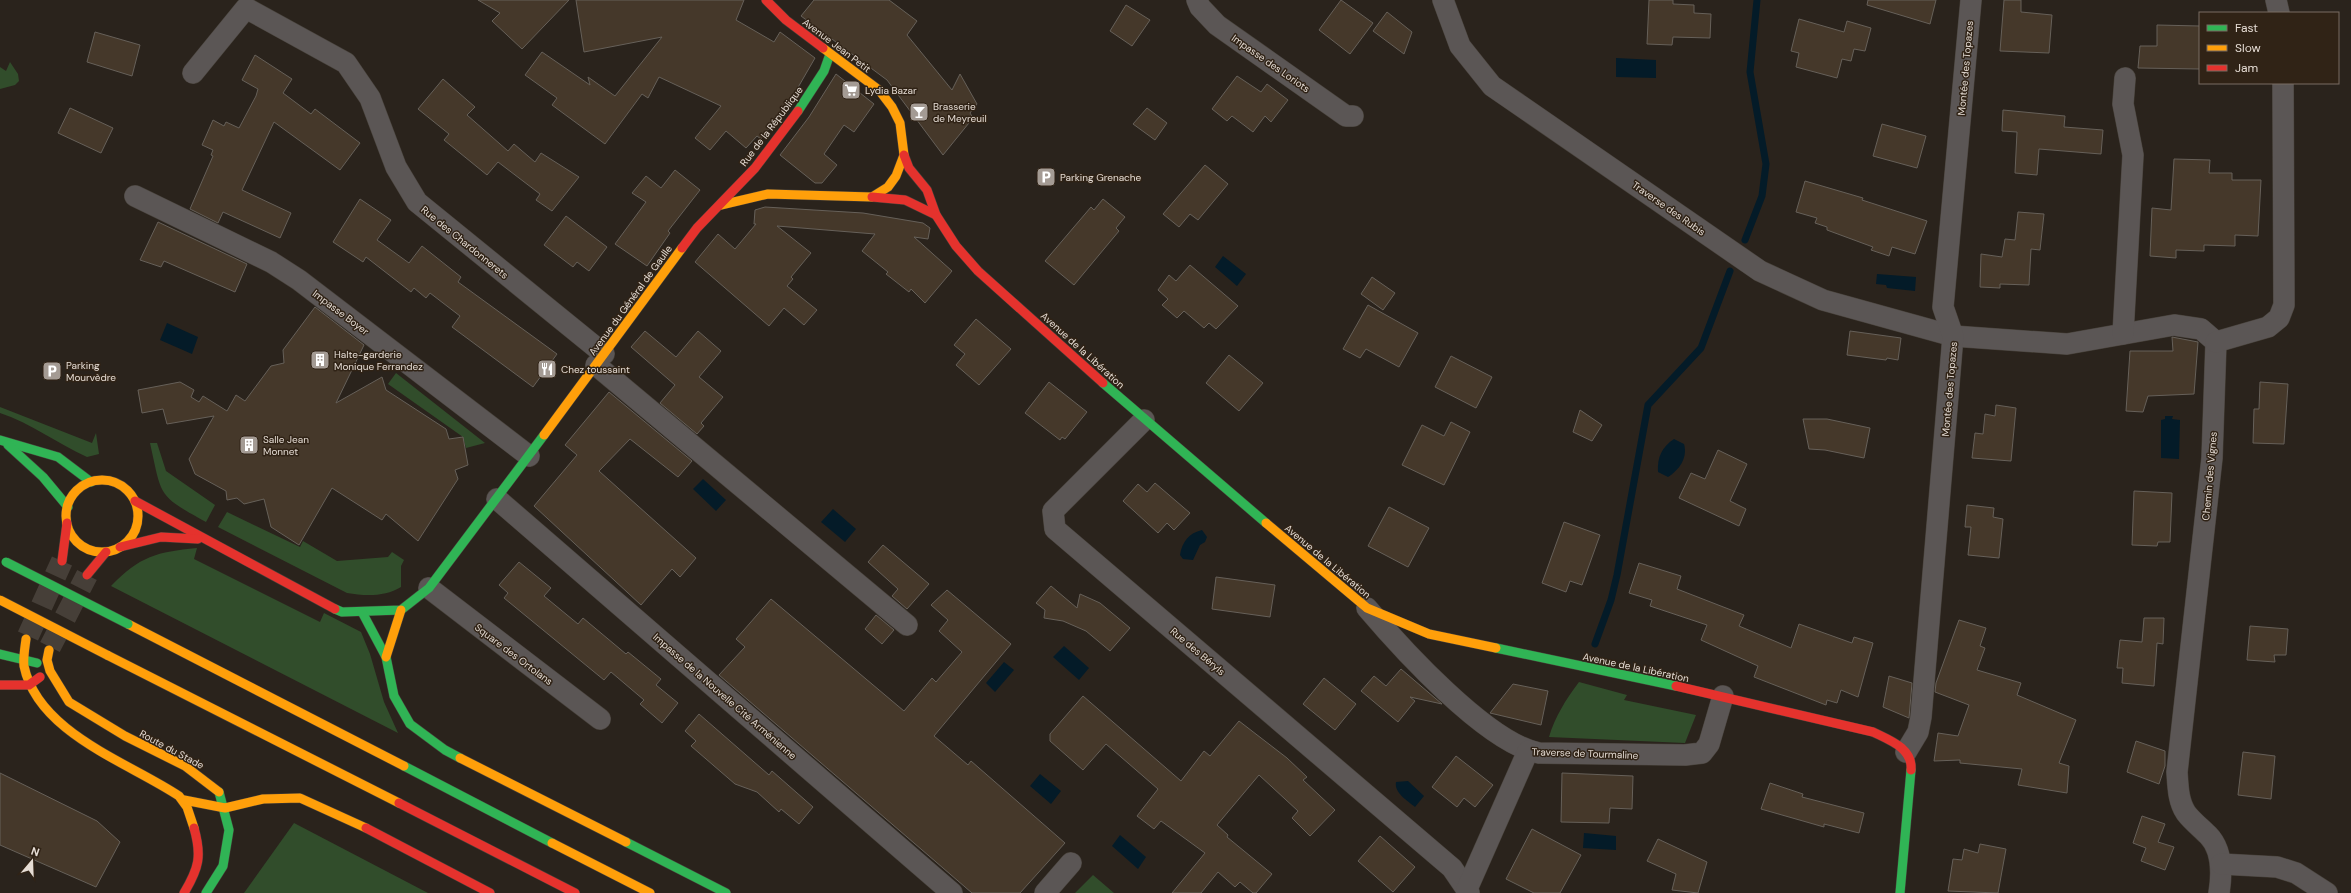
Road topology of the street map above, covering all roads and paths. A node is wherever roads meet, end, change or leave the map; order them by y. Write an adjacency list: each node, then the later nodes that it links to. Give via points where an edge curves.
1 (766, 0): 7 (main road, Avenue Jean Petit, via 786,20)
2 (1196, 0): 11 (street, Impasse des Loriots, via 1217,25 1346,116)
3 (1443, 0): 20 (street, Traverse des Rubis, via 1460,46 1492,86 1760,271 1823,300)
4 (1971, 0): 20 (street, Montée des Topazes, via 1943,307)
5 (2276, 0): 6 (street)
6 (2279, 12)
7 (830, 54): 12 (main road, Avenue Jean Petit, via 878,90 892,106 900,124); 13 (main road, Rue de la République, via 824,71 799,110)
8 (193, 73): 22 (street, Rue des Chardonnerets, via 246,8 346,63 370,98 396,167 416,202)
9 (2125, 78): 19 (street, via 2123,104 2133,155)
10 (2283, 84): 21 (street, via 2284,305 2279,318 2268,327)
11 (1353, 116)
12 (904, 155): 16 (main road, via 896,176 888,187); 18 (main road, Avenue de la Libération, via 909,168 927,190)
13 (755, 168): 14 (main road, via 756,184); 17 (main road, Rue de la République)
14 (768, 194): 16 (main road); 17 (main road)
15 (135, 196): 25 (street, Impasse Boyer, via 271,262 299,280)
16 (872, 197): 18 (main road, via 905,200)
17 (721, 205): 22 (main road, Avenue du Général de Gaulle, via 697,228)
18 (936, 215): 23 (main road, Avenue de la Libération, via 956,246 978,271)
19 (2123, 334): 20 (street, via 2067,344); 21 (street, via 2174,325 2201,329)
20 (1953, 336): 54 (street, Montée des Topazes, via 1922,717 1918,732)
21 (2216, 342): 58 (street, Chemin des Vignes, via 2212,458 2177,772 2181,803 2187,814 2210,837 2217,848)
22 (600, 359): 25 (main road, Avenue du Général de Gaulle); 42 (street)
23 (1144, 420): 39 (main road, Avenue de la Libération); 59 (street, Rue des Béryls, via 1053,511 1055,529 1452,868)
24 (1, 440): 26 (main road, via 58,458); 29 (main road, via 43,476)
25 (529, 456): 27 (main road, Avenue du Général de Gaulle)
26 (92, 482): 28 (main road, via 107,481 120,485); 29 (main road, via 81,487)
27 (498, 499): 37 (main road, Avenue du Général de Gaulle); 66 (street, Impasse de la Nouvelle Cité Arménienne)
28 (135, 501): 31 (main road); 32 (main road, via 138,511 135,532)
29 (68, 507): 30 (main road)
30 (67, 523): 33 (main road, via 77,542 86,548); 35 (main road)
31 (205, 540): 32 (main road, via 161,537); 41 (main road, via 324,605 342,612)
32 (120, 547): 33 (main road)
33 (106, 552): 36 (main road)
34 (3, 560): 64 (main road, bridge)
35 (62, 561)
36 (87, 575)
37 (429, 588): 40 (main road, Avenue du Général de Gaulle); 52 (street, Square des Ortolans)
38 (0, 600): 63 (main road, bridge)
39 (1367, 608): 51 (main road, Avenue de la Libération, via 1429,634); 53 (street, Traverse de Tourmaline, via 1393,638 1464,708 1497,733)
40 (401, 610): 41 (main road); 46 (main road)
41 (362, 612): 46 (main road)
42 (907, 625)
43 (26, 639): 47 (main road)
44 (49, 650): 48 (main road, Route du Stade, via 47,660)
45 (0, 654): 47 (main road)
46 (386, 657): 65 (main road, via 394,696 410,724 445,750)
47 (23, 658): 48 (main road); 50 (main road, via 24,673)
48 (50, 671): 50 (main road); 56 (main road, Route du Stade, via 69,702 209,782 220,792)
49 (0, 685): 50 (main road)
50 (29, 685): 55 (main road, via 45,708 67,730)
51 (1724, 696): 53 (street, Traverse de Tourmaline, via 1709,744 1702,752 1685,755); 54 (main road, Avenue de la Libération, via 1873,732 1898,744)
52 (600, 719)
53 (1528, 751): 59 (street)
54 (1906, 752): 68 (main road, via 1912,764 1912,776)
55 (184, 800): 56 (main road); 60 (main road, via 193,824 199,859 195,875)
56 (225, 808): 61 (main road, Route du Stade, via 229,830 223,866); 62 (main road, via 263,799 300,798 374,832)
57 (1071, 863): 67 (street)
58 (2221, 864): 69 (street); 70 (street, via 2277,867 2296,873)
59 (1468, 891)
60 (184, 893)
61 (206, 893)
62 (490, 893)
63 (575, 893)
64 (650, 893)
65 (726, 893)
66 (952, 893)
67 (1046, 893)
68 (1900, 893)
69 (2219, 893)
70 (2327, 893)

